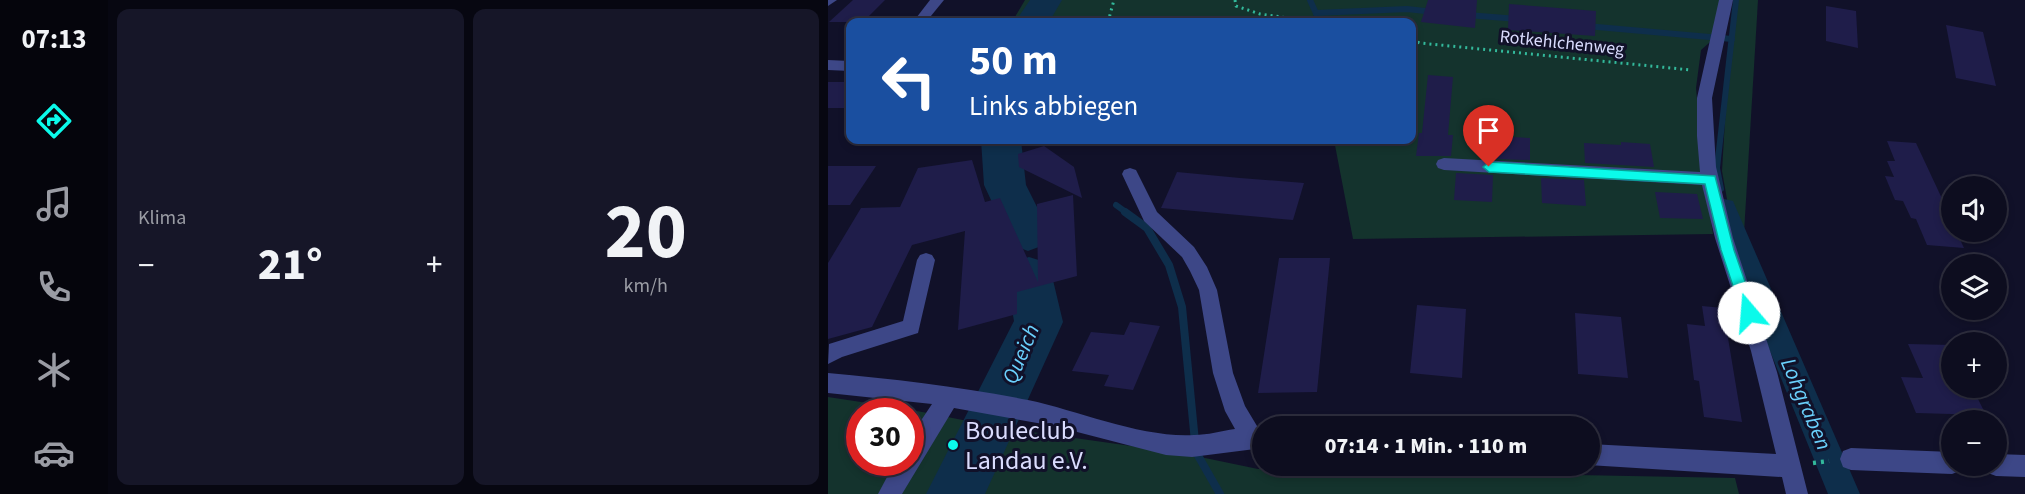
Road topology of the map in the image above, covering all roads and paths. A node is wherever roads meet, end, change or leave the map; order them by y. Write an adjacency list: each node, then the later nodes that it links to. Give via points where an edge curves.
1 (937, 0): 5 (street)
2 (1114, 0): 6 (path)
3 (1235, 0): 7 (path, via 1236,6 1260,15)
4 (1726, 0): 11 (street, via 1725,21)
5 (922, 18)
6 (1109, 18)
7 (1284, 18)
8 (1416, 42): 11 (path, Rotkehlchenweg)
9 (828, 65): 10 (street)
10 (846, 66)
11 (1710, 72): 14 (street, via 1705,142)
12 (1444, 165): 14 (street)
13 (1130, 174): 19 (street, via 1150,216 1198,267 1208,290 1223,373 1236,411)
14 (1710, 179): 25 (street)
15 (926, 260): 16 (street, via 911,327)
16 (828, 355)
17 (828, 383): 18 (street)
18 (948, 398): 20 (street); 21 (street, via 1053,416 1157,443 1210,446)
19 (1252, 430)
20 (924, 436)
21 (1252, 437)
22 (1600, 455): 25 (street)
23 (1851, 459): 24 (street); 25 (path)
24 (1941, 463)
25 (1790, 465): 30 (street)
26 (2007, 465): 27 (street)
27 (2025, 466)
28 (900, 476): 29 (street)
29 (890, 494)
30 (1797, 494)

